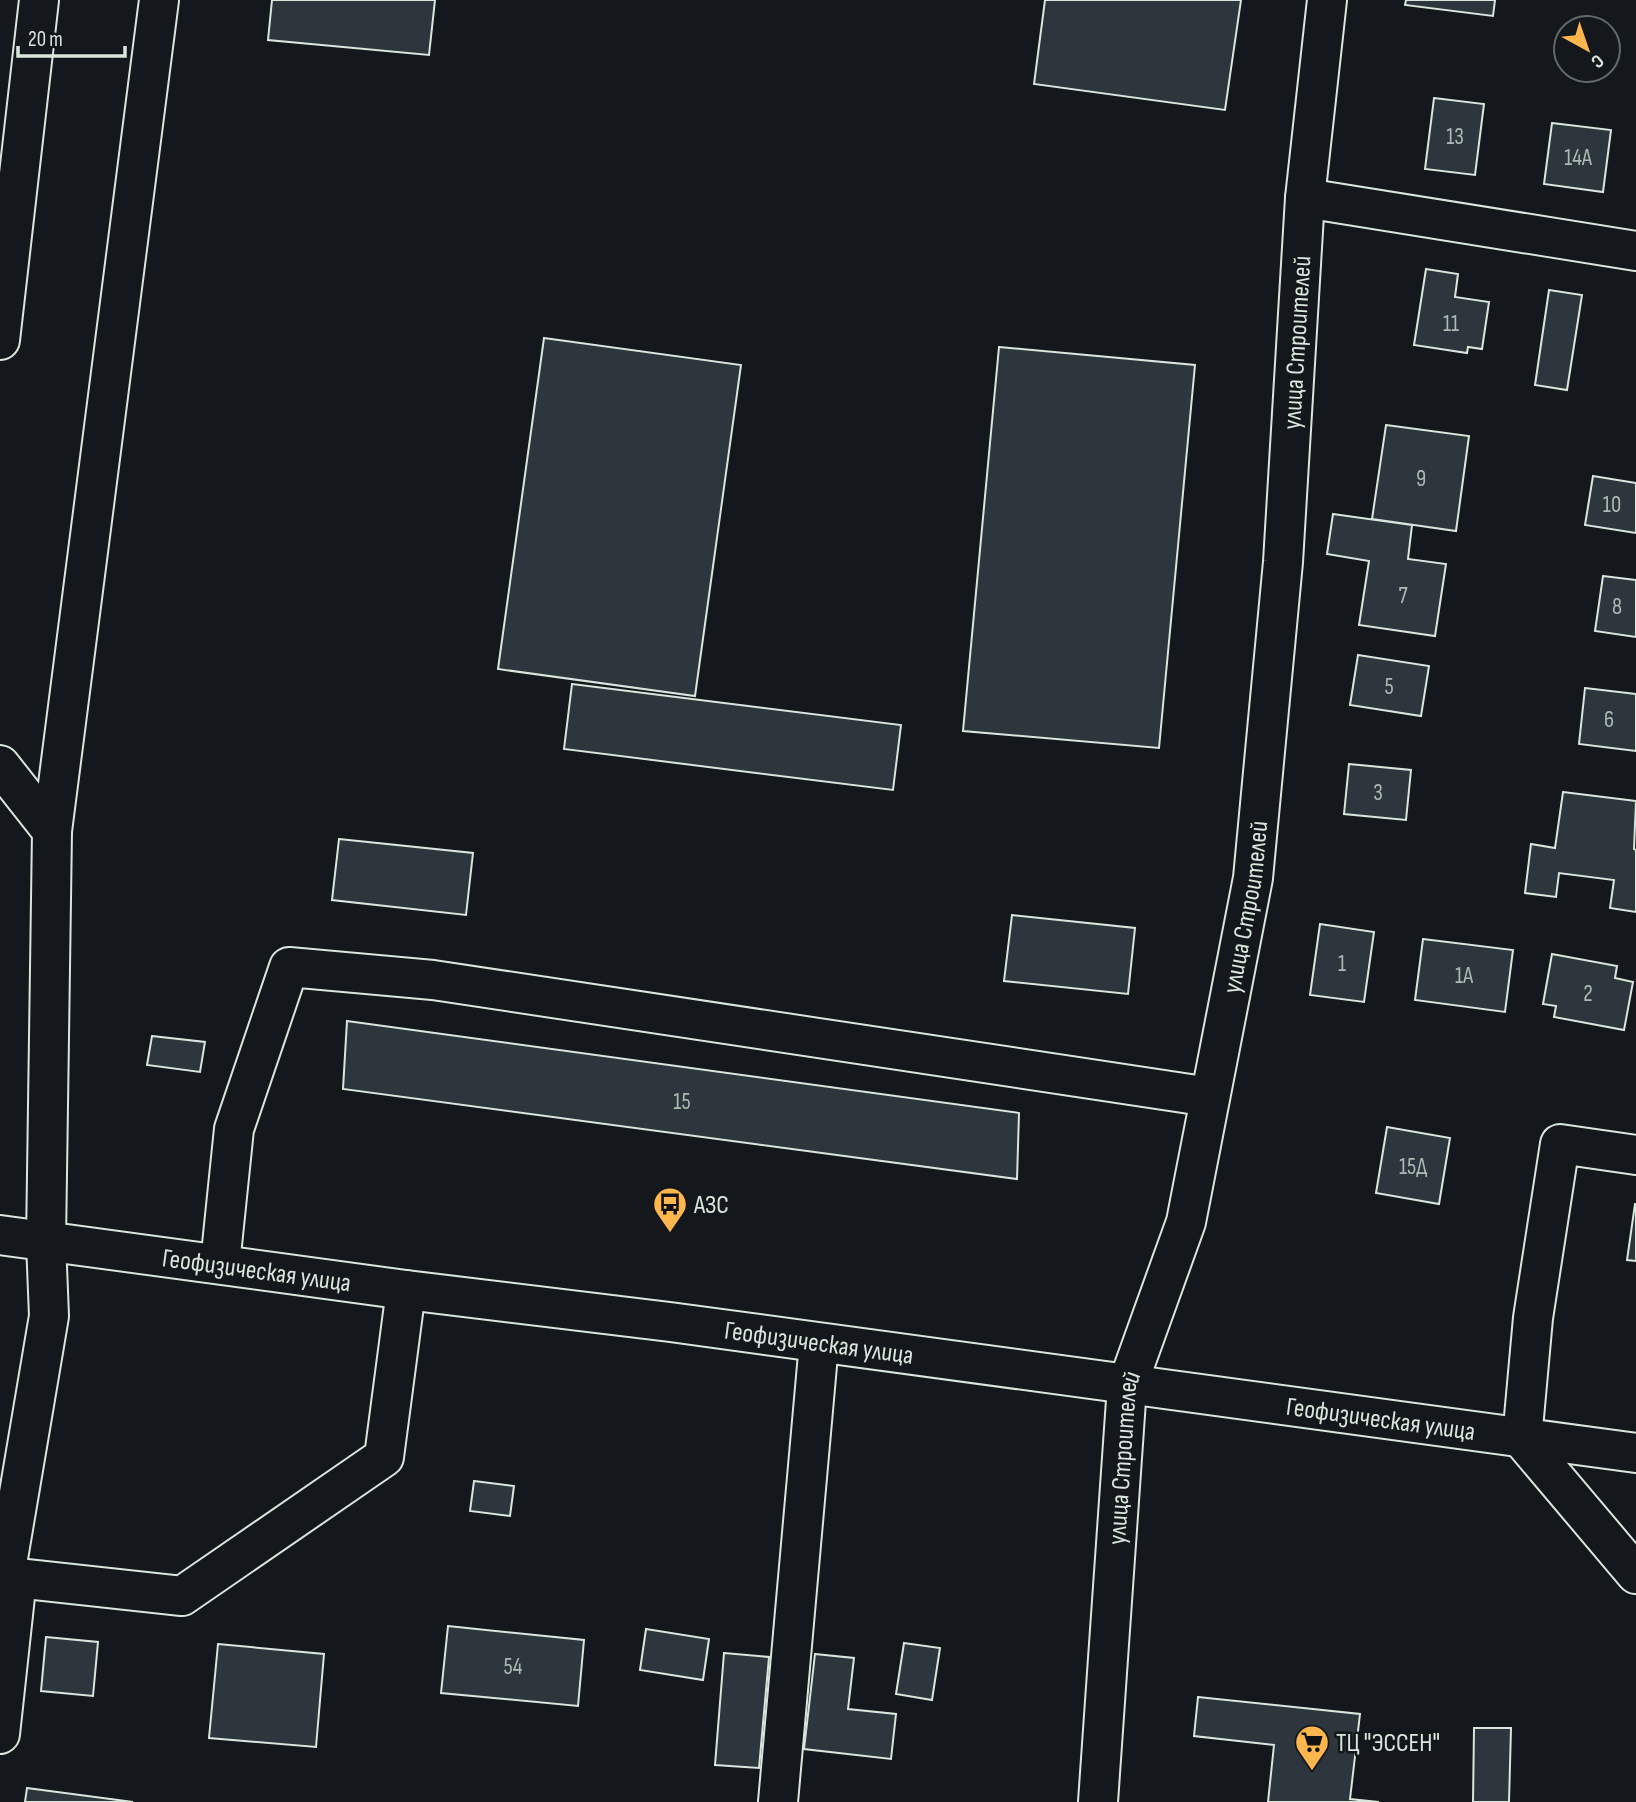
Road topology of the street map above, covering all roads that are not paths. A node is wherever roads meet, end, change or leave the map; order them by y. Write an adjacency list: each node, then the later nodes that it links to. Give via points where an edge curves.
1 (39, 0): 6 (street)
2 (159, 0): 8 (street)
3 (1327, 0): 4 (street, улица Строителей)
4 (1305, 198): 5 (street); 9 (street, улица Строителей, via 1283,562 1253,878)
5 (1636, 251)
6 (0, 340)
7 (0, 765): 8 (street)
8 (52, 831): 12 (street)
9 (1210, 1097): 13 (street, via 433,980 289,967 234,1129); 16 (street, улица Строителей, via 1186,1222)
10 (1636, 1155): 17 (street, via 1560,1144 1533,1318)
11 (0, 1235): 12 (street, Геофизическая улица)
12 (46, 1242): 13 (street, Геофизическая улица); 20 (street, via 49,1316 7,1564)
13 (220, 1264): 14 (street, Геофизическая улица)
14 (406, 1290): 15 (street, Геофизическая улица); 20 (street, via 384,1457 182,1596)
15 (819, 1343): 16 (street, Геофизическая улица); 22 (street)
16 (1127, 1385): 17 (street, Геофизическая улица); 23 (street, улица Строителей)
17 (1522, 1439): 18 (street, Геофизическая улица); 19 (street)
18 (1636, 1453)
19 (1636, 1574)
20 (17, 1578): 21 (street)
21 (0, 1734)
22 (778, 1802)
23 (1098, 1802)

